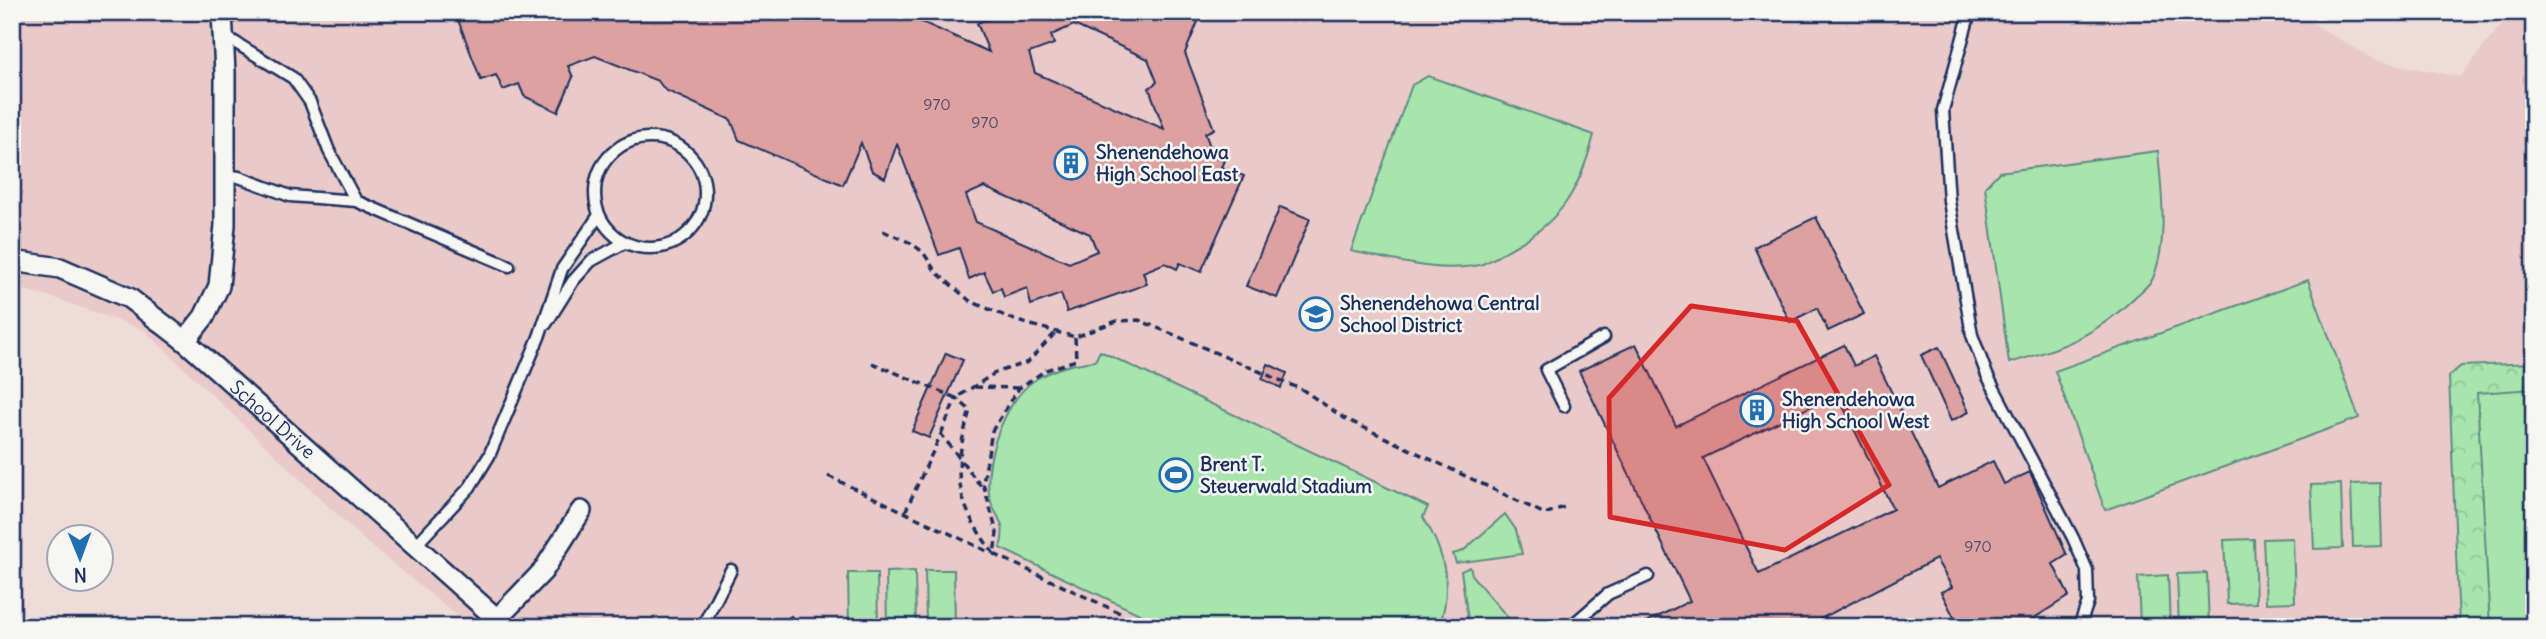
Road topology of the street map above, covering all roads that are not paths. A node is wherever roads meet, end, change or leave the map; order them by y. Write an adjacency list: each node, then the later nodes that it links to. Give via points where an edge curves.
1 (222, 12): 3 (street)
2 (1970, 12): 21 (lane, via 1943,110 1949,201 1972,335 1987,375 2087,570 2088,602)
3 (222, 34): 4 (street); 5 (lane, via 293,78 310,102)
4 (224, 175): 5 (lane, via 290,196); 12 (street, via 219,286)
5 (356, 201): 9 (lane)
6 (598, 215): 7 (lane); 7 (lane, via 595,189 603,163 614,150 647,137 681,146 694,158 706,192 694,228 680,241 662,247); 10 (lane, via 562,270)
7 (624, 243): 10 (lane, via 592,261 573,281)
8 (12, 261): 12 (street, School Drive, via 60,268 129,299)
9 (509, 266)
10 (539, 337): 15 (lane, via 489,456 470,487)
11 (1604, 337): 13 (lane, via 1545,370)
12 (186, 341): 15 (street, School Drive)
13 (1564, 406)
14 (580, 511): 18 (street, via 543,571)
15 (415, 546): 18 (street, School Drive)
16 (731, 569): 19 (lane)
17 (1648, 576): 20 (lane, via 1608,594)
18 (501, 623)
19 (702, 627)
20 (1570, 627)
21 (2079, 627)

